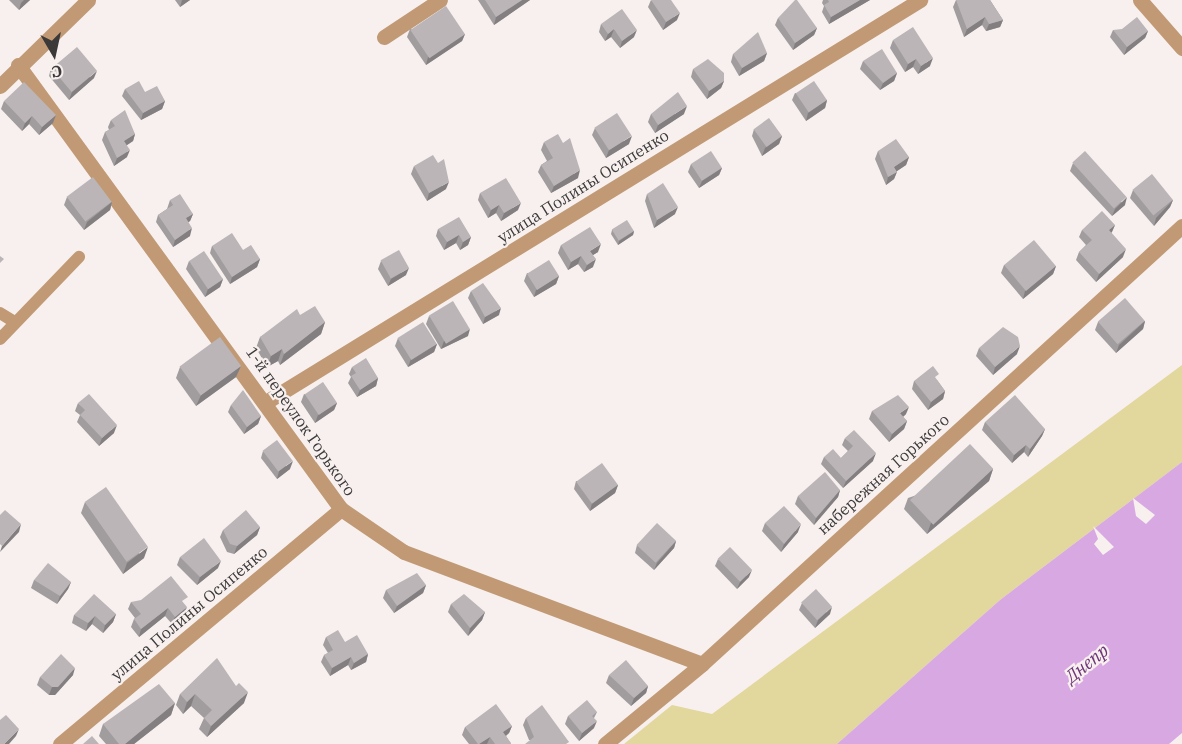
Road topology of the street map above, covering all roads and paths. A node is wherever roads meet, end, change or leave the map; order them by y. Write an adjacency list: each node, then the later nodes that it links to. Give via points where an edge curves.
1 (88, 0): 7 (street)
2 (440, 0): 5 (street)
3 (920, 0): 14 (street, улица Полины Осипенко)
4 (1140, 0): 6 (street)
5 (384, 37)
6 (1182, 48)
7 (18, 65): 8 (street); 14 (street, 1-й переулок Горького)
8 (0, 86)
9 (1182, 226): 16 (street, набережная Горького)
10 (79, 257): 12 (lane)
11 (0, 313): 12 (lane)
12 (13, 321): 13 (lane)
13 (0, 339)
14 (266, 402): 15 (street, 1-й переулок Горького)
15 (341, 509): 16 (street, 1-й переулок Горького, via 404,552); 17 (street, улица Полины Осипенко)
16 (702, 664): 18 (street, набережная Горького)
17 (60, 744)
18 (605, 744)

